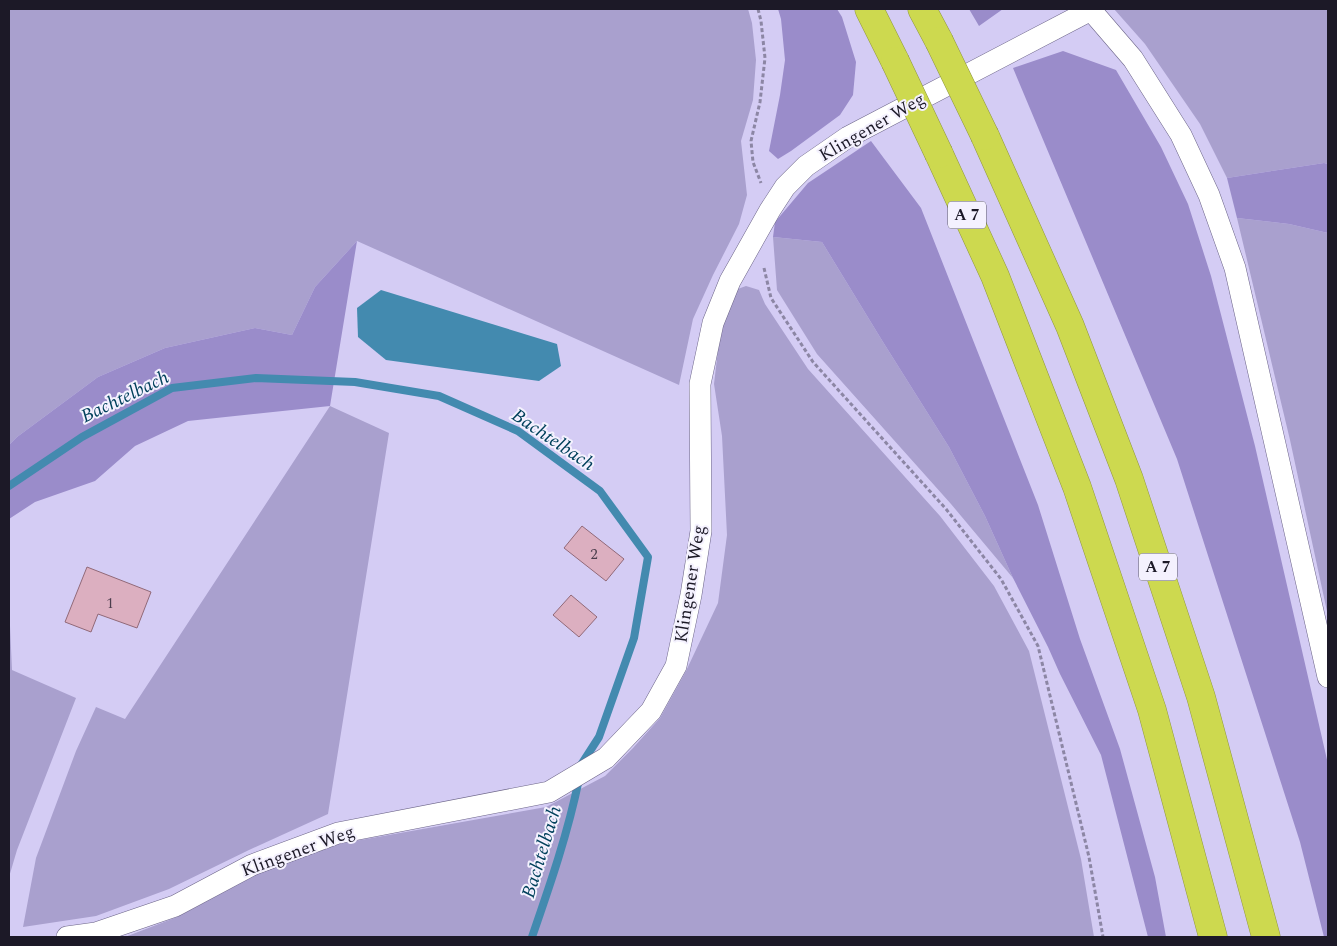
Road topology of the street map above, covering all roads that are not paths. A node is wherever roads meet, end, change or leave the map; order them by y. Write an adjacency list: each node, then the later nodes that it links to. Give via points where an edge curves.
1 (869, 9): 5 (highway, A 7, bridge, via 995,276 1077,487 1152,710)
2 (922, 9): 9 (highway, A 7, bridge, via 985,136 1070,326 1129,479 1201,697)
3 (1091, 9): 4 (street, via 1133,59 1181,135 1235,268); 6 (street, Klingener Weg, via 848,137 806,166 785,187 770,210 730,281 713,323 700,384 701,531 676,666 652,711 606,758 549,792 338,833 252,865 175,906 96,934)
4 (1328, 677)
5 (1194, 865): 7 (highway, A 7, via 1190,923); 8 (highway, A 7)
6 (67, 937)
7 (1193, 937)
8 (1213, 937)
9 (1266, 937)

